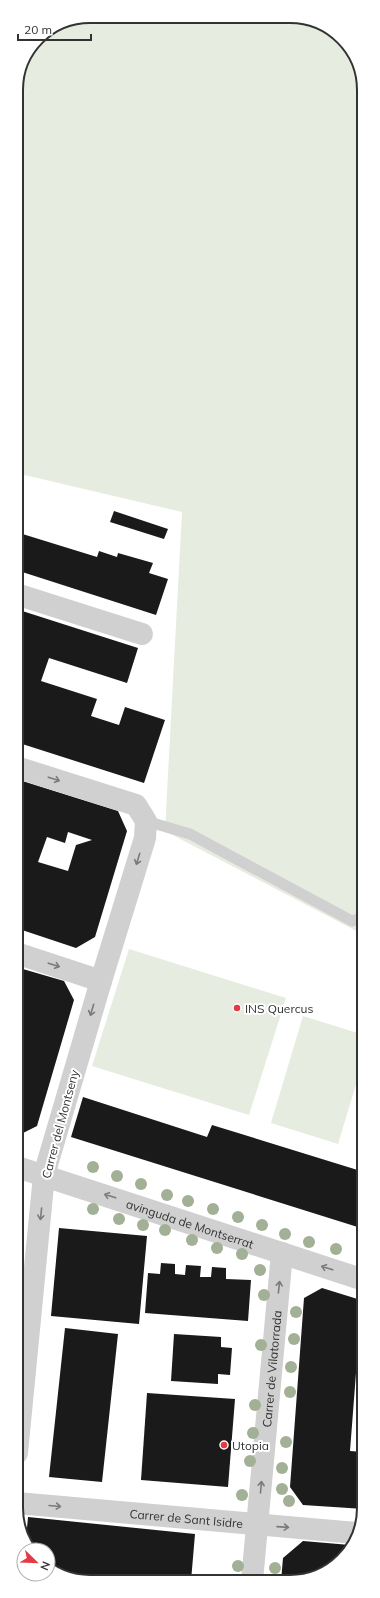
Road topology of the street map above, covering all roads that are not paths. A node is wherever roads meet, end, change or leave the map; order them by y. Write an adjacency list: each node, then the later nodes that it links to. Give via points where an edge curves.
1 (23, 596): 2 (street)
2 (142, 634)
3 (23, 770): 4 (street, one-way to 4)
4 (141, 813): 5 (lane, via 190,834 352,921); 7 (street, Carrer del Montseny, one-way to 7, via 145,838)
5 (357, 919)
6 (23, 956): 7 (street, one-way to 7)
7 (101, 981): 9 (street, Carrer del Montseny, one-way to 9)
8 (23, 1169): 9 (street, avinguda de Montserrat)
9 (44, 1175): 10 (street, avinguda de Montserrat, one-way to 9); 12 (street, Carrer del Montseny, one-way to 12)
10 (282, 1253): 11 (street, avinguda de Montserrat, one-way to 10); 14 (street, Carrer de Vilatorrada, one-way to 10)
11 (357, 1278)
12 (23, 1391)
13 (23, 1504): 14 (street, Carrer de Sant Isidre, one-way to 14)
14 (257, 1525): 15 (street, Carrer de Sant Isidre, one-way to 15); 16 (street, Carrer de Vilatorrada)
15 (352, 1533)
16 (253, 1575)

